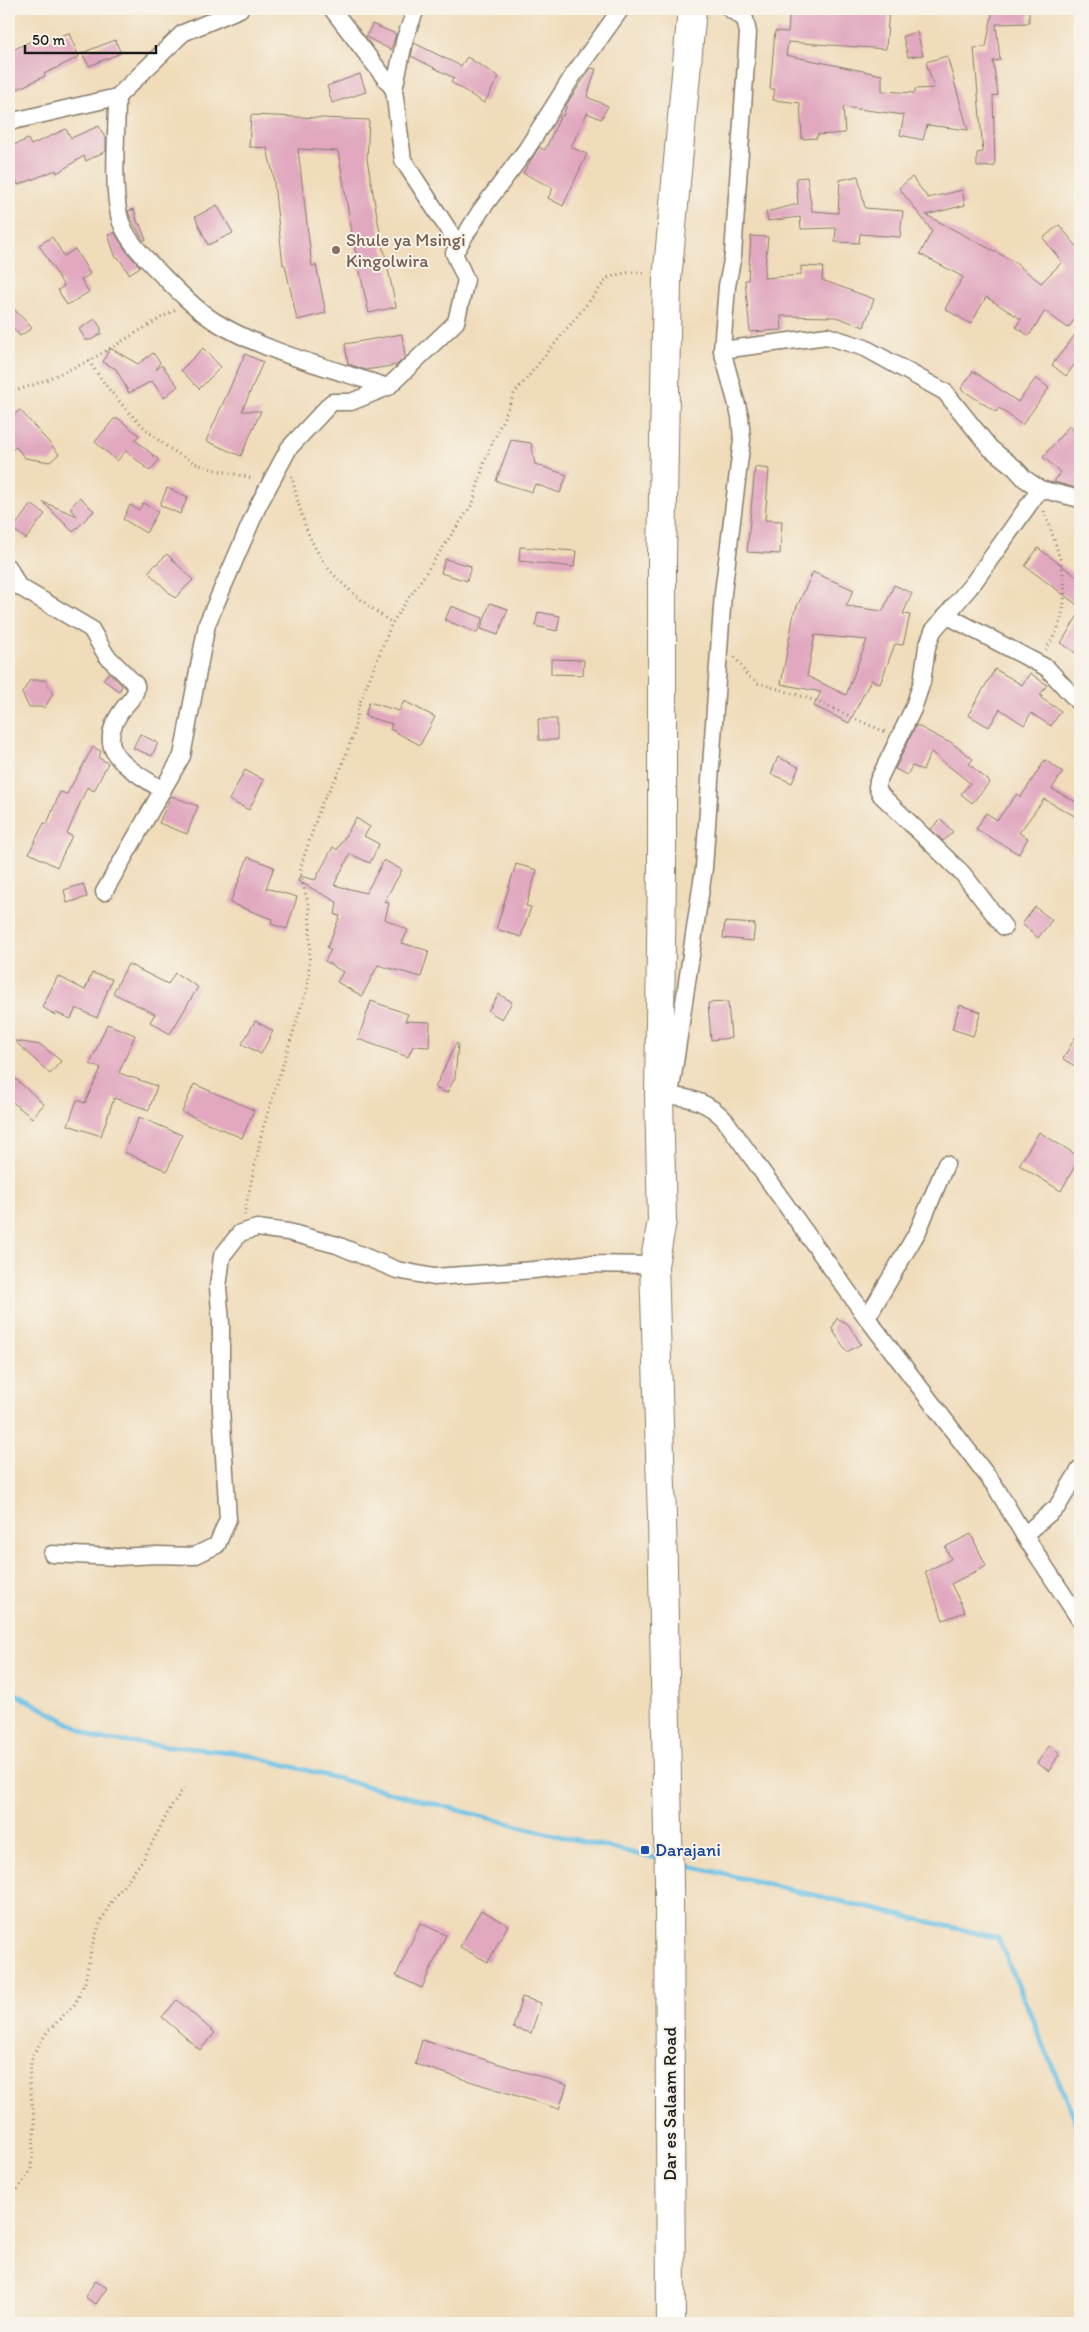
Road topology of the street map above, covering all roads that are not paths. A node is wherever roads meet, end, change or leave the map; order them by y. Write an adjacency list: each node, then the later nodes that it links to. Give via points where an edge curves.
1 (240, 9): 8 (street, via 183,33)
2 (332, 9): 7 (street)
3 (416, 9): 7 (street, via 405,38)
4 (622, 9): 10 (street, via 574,74)
5 (692, 9): 21 (highway, Dar es Salaam Road, via 667,280 662,556)
6 (730, 9): 11 (street, via 745,19 748,33 733,255)
7 (394, 90): 10 (street, via 403,160)
8 (118, 97): 9 (street); 12 (street, via 118,214 131,240 147,260 200,310 257,344)
9 (9, 122)
10 (459, 246): 12 (street, via 454,253 466,280 456,322)
11 (722, 350): 13 (street, via 828,336 866,348 944,392 990,448); 21 (street, via 740,416 742,440 723,593 704,868)
12 (388, 387): 18 (street, via 351,402 332,402 289,448 269,482 207,624 182,756)
13 (1040, 489): 14 (street); 16 (street, via 974,582)
14 (1080, 499)
15 (9, 568): 18 (street, via 18,586 92,629 106,655 136,685 135,694 113,725 111,749 121,762)
16 (946, 615): 17 (street, via 1048,668); 20 (street, via 926,647 922,682 900,740 879,775 878,791 963,874)
17 (1080, 704)
18 (162, 790): 19 (street)
19 (104, 892)
20 (1004, 927)
21 (665, 1096): 23 (highway, Dar es Salaam Road, via 662,1220); 24 (street, via 707,1104 717,1111)
22 (946, 1164): 24 (street, via 918,1231)
23 (654, 1265): 27 (street, via 583,1264 434,1277 397,1270 337,1245 288,1232 257,1228 240,1233 222,1256 218,1287 228,1519 217,1545 194,1556); 29 (highway, Dar es Salaam Road, via 669,1884)
24 (867, 1318): 26 (street, via 995,1486)
25 (1080, 1469): 26 (street, via 1057,1506)
26 (1024, 1535): 28 (street)
27 (52, 1554)
28 (1080, 1620)
29 (671, 2323)

